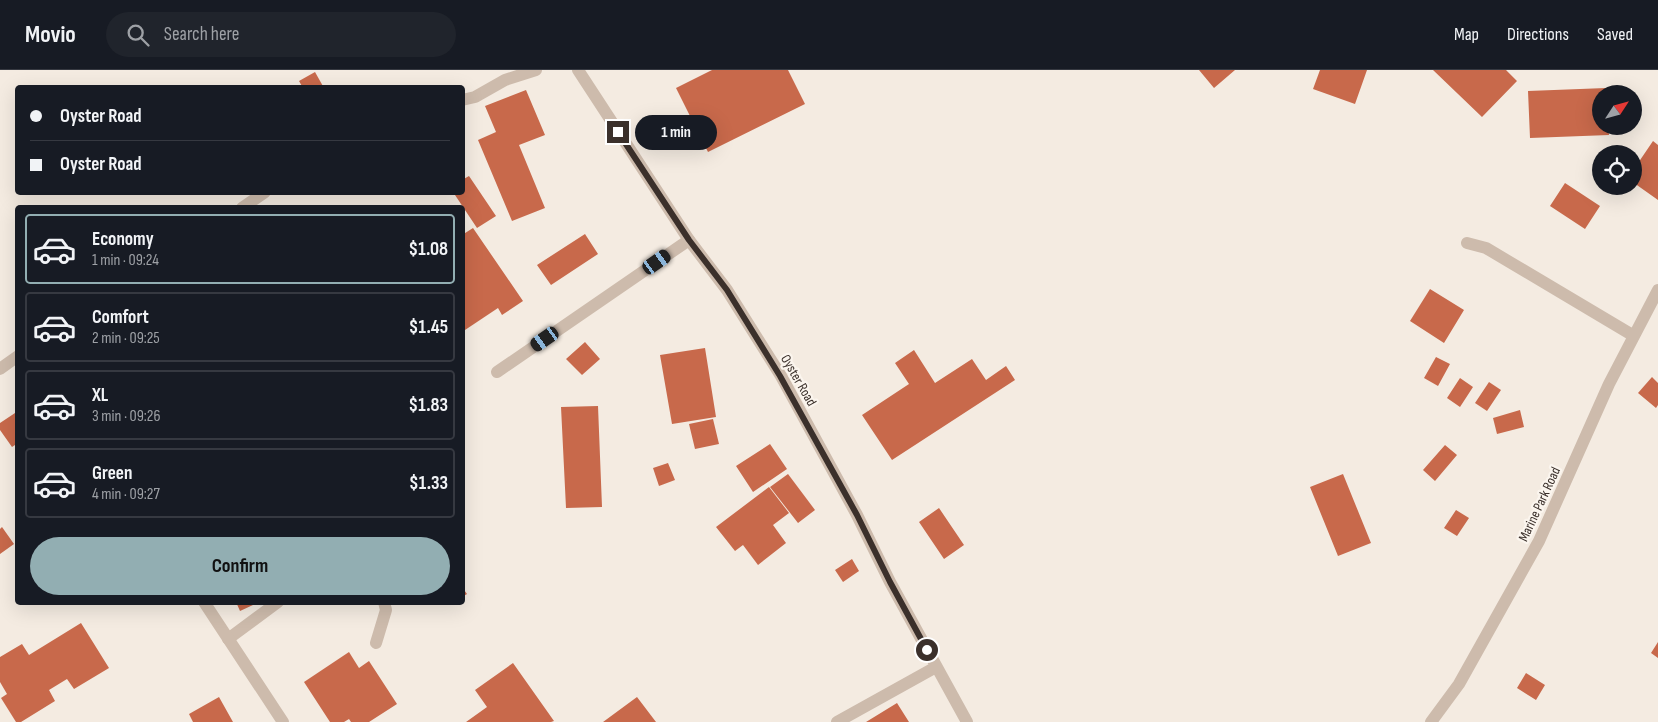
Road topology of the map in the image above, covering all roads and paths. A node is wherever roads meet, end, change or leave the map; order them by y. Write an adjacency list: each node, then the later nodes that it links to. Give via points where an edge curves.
1 (536, 70): 3 (street)
2 (578, 70): 7 (street, Oyster Road)
3 (506, 75): 4 (street)
4 (465, 99)
5 (261, 195): 6 (street)
6 (246, 205)
7 (689, 240): 13 (street); 19 (street, Oyster Road, via 727,290 780,376)
8 (1467, 243): 10 (street, via 1486,248)
9 (1658, 290): 10 (street, Marine Park Road)
10 (1634, 336): 23 (street, Marine Park Road, via 1609,384 1539,542 1459,684)
11 (15, 358): 12 (street)
12 (0, 368)
13 (497, 372)
14 (206, 605): 17 (street)
15 (274, 605): 17 (street)
16 (385, 605): 18 (street)
17 (228, 639): 20 (street)
18 (376, 643)
19 (936, 667): 21 (street); 22 (street, Oyster Road)
20 (283, 722)
21 (837, 722)
22 (967, 722)
23 (1431, 722)

